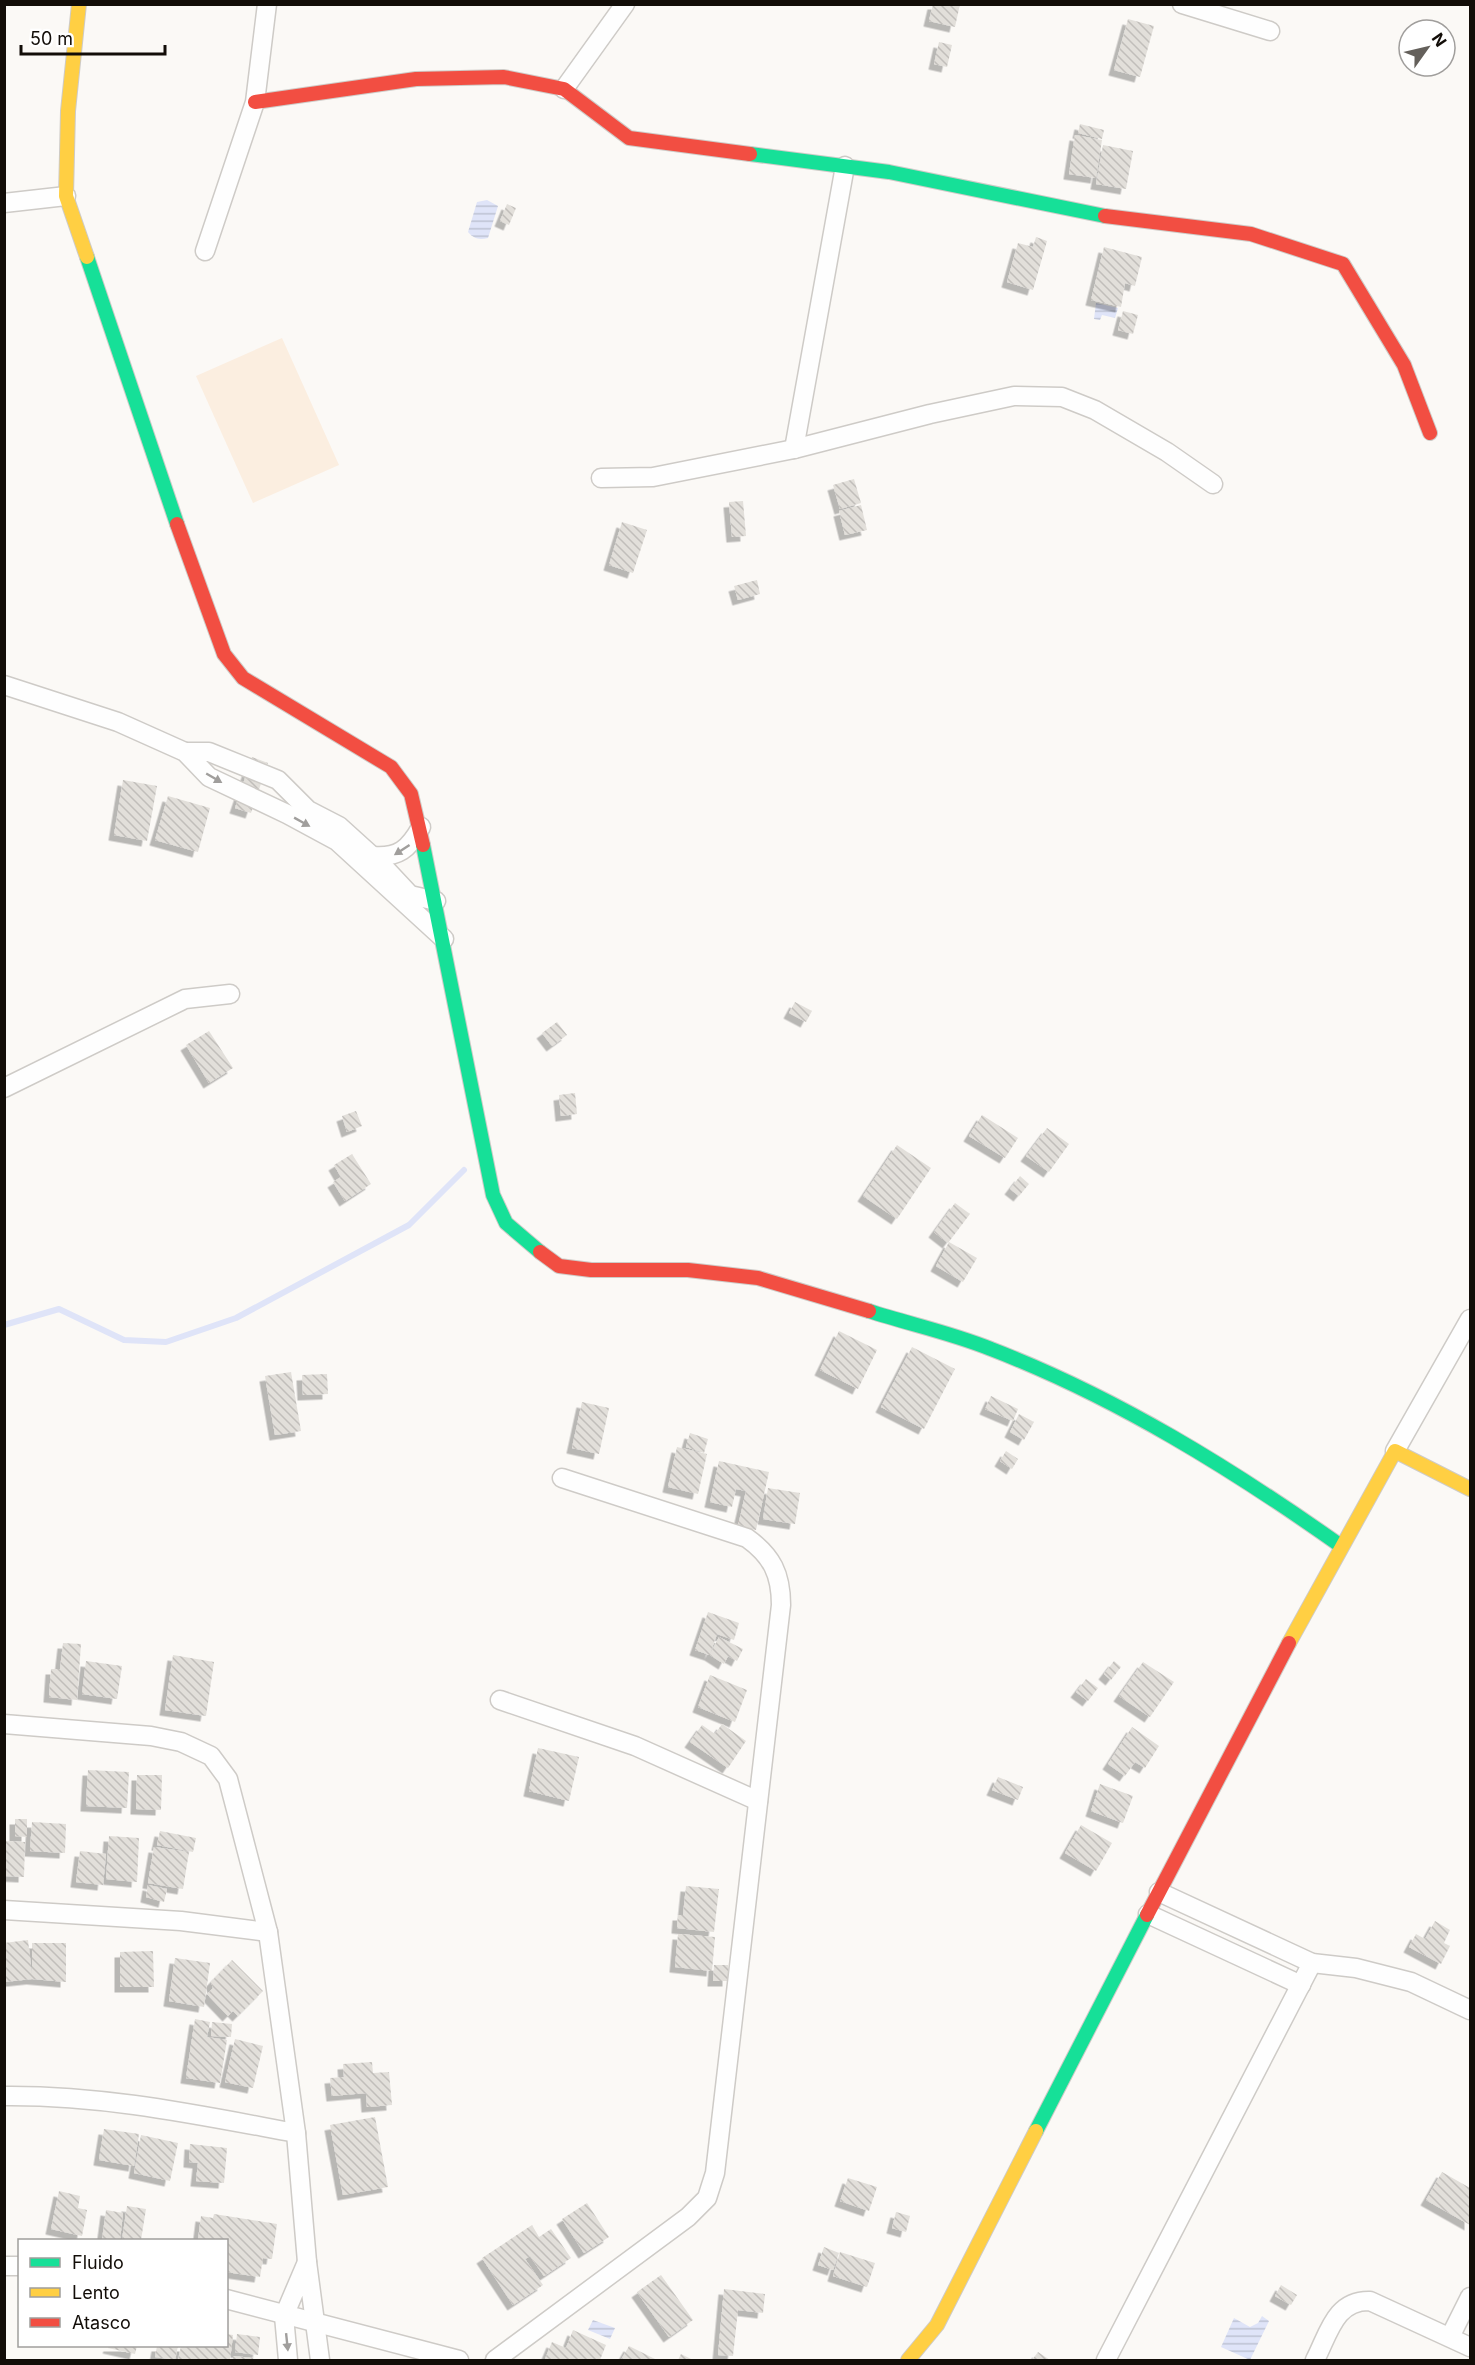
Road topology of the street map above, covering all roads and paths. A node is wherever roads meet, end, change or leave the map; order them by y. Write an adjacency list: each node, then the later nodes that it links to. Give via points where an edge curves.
1 (79, 4): 9 (street, via 68,111)
2 (267, 4): 7 (street)
3 (625, 4): 6 (street)
4 (1182, 4): 5 (street)
5 (1270, 32)
6 (564, 88): 7 (street, via 483,75 416,79); 8 (street, via 629,138)
7 (255, 102): 11 (street)
8 (845, 166): 12 (street, via 1131,221 1251,234 1343,264 1404,365); 13 (street)
9 (66, 196): 10 (street); 18 (street, via 224,654 243,678 269,696 392,766 411,794)
10 (4, 203)
11 (205, 251)
12 (1430, 433)
13 (794, 449): 14 (street, via 653,477); 15 (street, via 1014,396 1062,397 1095,410)
14 (601, 478)
15 (1213, 484)
16 (4, 685): 17 (street, via 118,722)
17 (185, 752): 19 (street, via 209,752 278,780 308,810 339,826); 21 (street, one-way to 21, via 209,777 337,841)
18 (421, 827): 19 (street, one-way to 19, via 403,852 389,857); 20 (street)
19 (373, 856): 20 (street, via 410,895)
20 (436, 901): 21 (street)
21 (444, 939): 28 (street, via 493,1194 507,1223 559,1266 687,1270 758,1278 990,1348 1095,1394 1264,1492)
22 (230, 994): 23 (street, via 185,999)
23 (4, 1088)
24 (1470, 1319): 25 (street)
25 (1395, 1451): 27 (street); 28 (street)
26 (562, 1478): 31 (street, via 747,1538 775,1566 781,1585 781,1605)
27 (1470, 1490)
28 (1341, 1546): 32 (street)
29 (500, 1700): 31 (street, via 635,1746)
30 (4, 1724): 35 (street, via 151,1736 181,1742 212,1756 228,1779)
31 (758, 1801): 51 (street, via 715,2173 707,2198 688,2217)
32 (1159, 1892): 34 (street); 36 (street)
33 (4, 1910): 35 (street, via 181,1921)
34 (1148, 1914): 37 (street); 52 (street, via 937,2325)
35 (268, 1932): 40 (street)
36 (1312, 1963): 37 (street); 38 (street, via 1356,1968 1411,1982)
37 (1301, 1985): 53 (street)
38 (1470, 2010)
39 (4, 2096): 40 (street, via 62,2095 159,2107)
40 (296, 2133): 41 (street)
41 (307, 2262): 44 (street); 45 (street)
42 (1470, 2297): 46 (street)
43 (228, 2301): 44 (street)
44 (284, 2316): 45 (street); 48 (street, one-way to 48)
45 (316, 2323): 49 (street); 50 (street)
46 (1450, 2337): 47 (street); 54 (street, via 1370,2301 1358,2300 1341,2310)
47 (1470, 2347)
48 (288, 2361)
49 (320, 2361)
50 (459, 2361)
51 (495, 2361)
52 (908, 2361)
53 (1106, 2361)
54 (1315, 2361)

